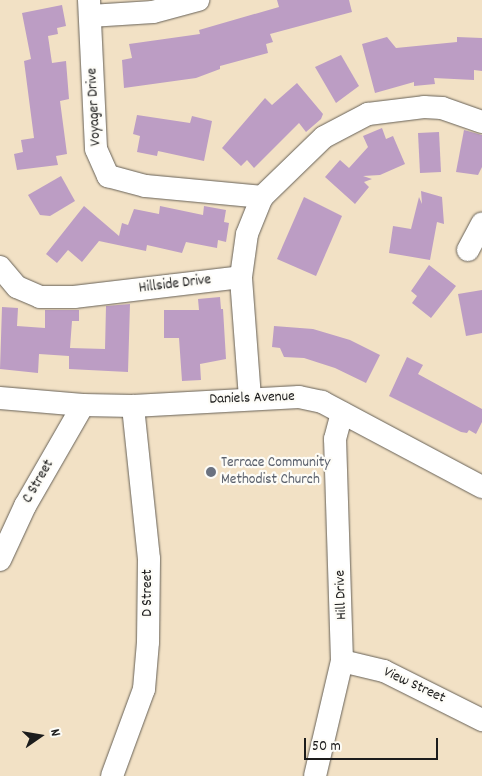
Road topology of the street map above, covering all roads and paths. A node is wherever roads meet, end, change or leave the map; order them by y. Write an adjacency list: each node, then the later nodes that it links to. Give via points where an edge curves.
1 (198, 0): 2 (street, via 153,12)
2 (90, 8): 4 (street, Voyager Drive, via 96,149 108,176 146,186)
3 (482, 122): 4 (street, via 464,113 433,107 368,114 324,137)
4 (262, 197): 8 (street, via 247,234)
5 (482, 224): 6 (street)
6 (468, 250)
7 (0, 267): 8 (street, Hillside Drive, via 17,287 40,297 74,297)
8 (241, 277): 10 (street)
9 (0, 398): 11 (street, Daniels Avenue)
10 (250, 398): 12 (street, Daniels Avenue); 13 (street, Daniels Avenue, via 299,397 322,402)
11 (83, 405): 12 (street, Daniels Avenue); 15 (street, C Street, via 24,506)
12 (133, 406): 18 (street, D Street, via 149,559 148,642 144,689)
13 (342, 412): 14 (street, Daniels Avenue); 16 (street, Hill Drive, via 335,440)
14 (482, 487)
15 (0, 560)
16 (342, 661): 17 (street, View Street, via 384,671); 19 (street, Hill Drive)
17 (482, 720)
18 (112, 776)
19 (315, 776)

